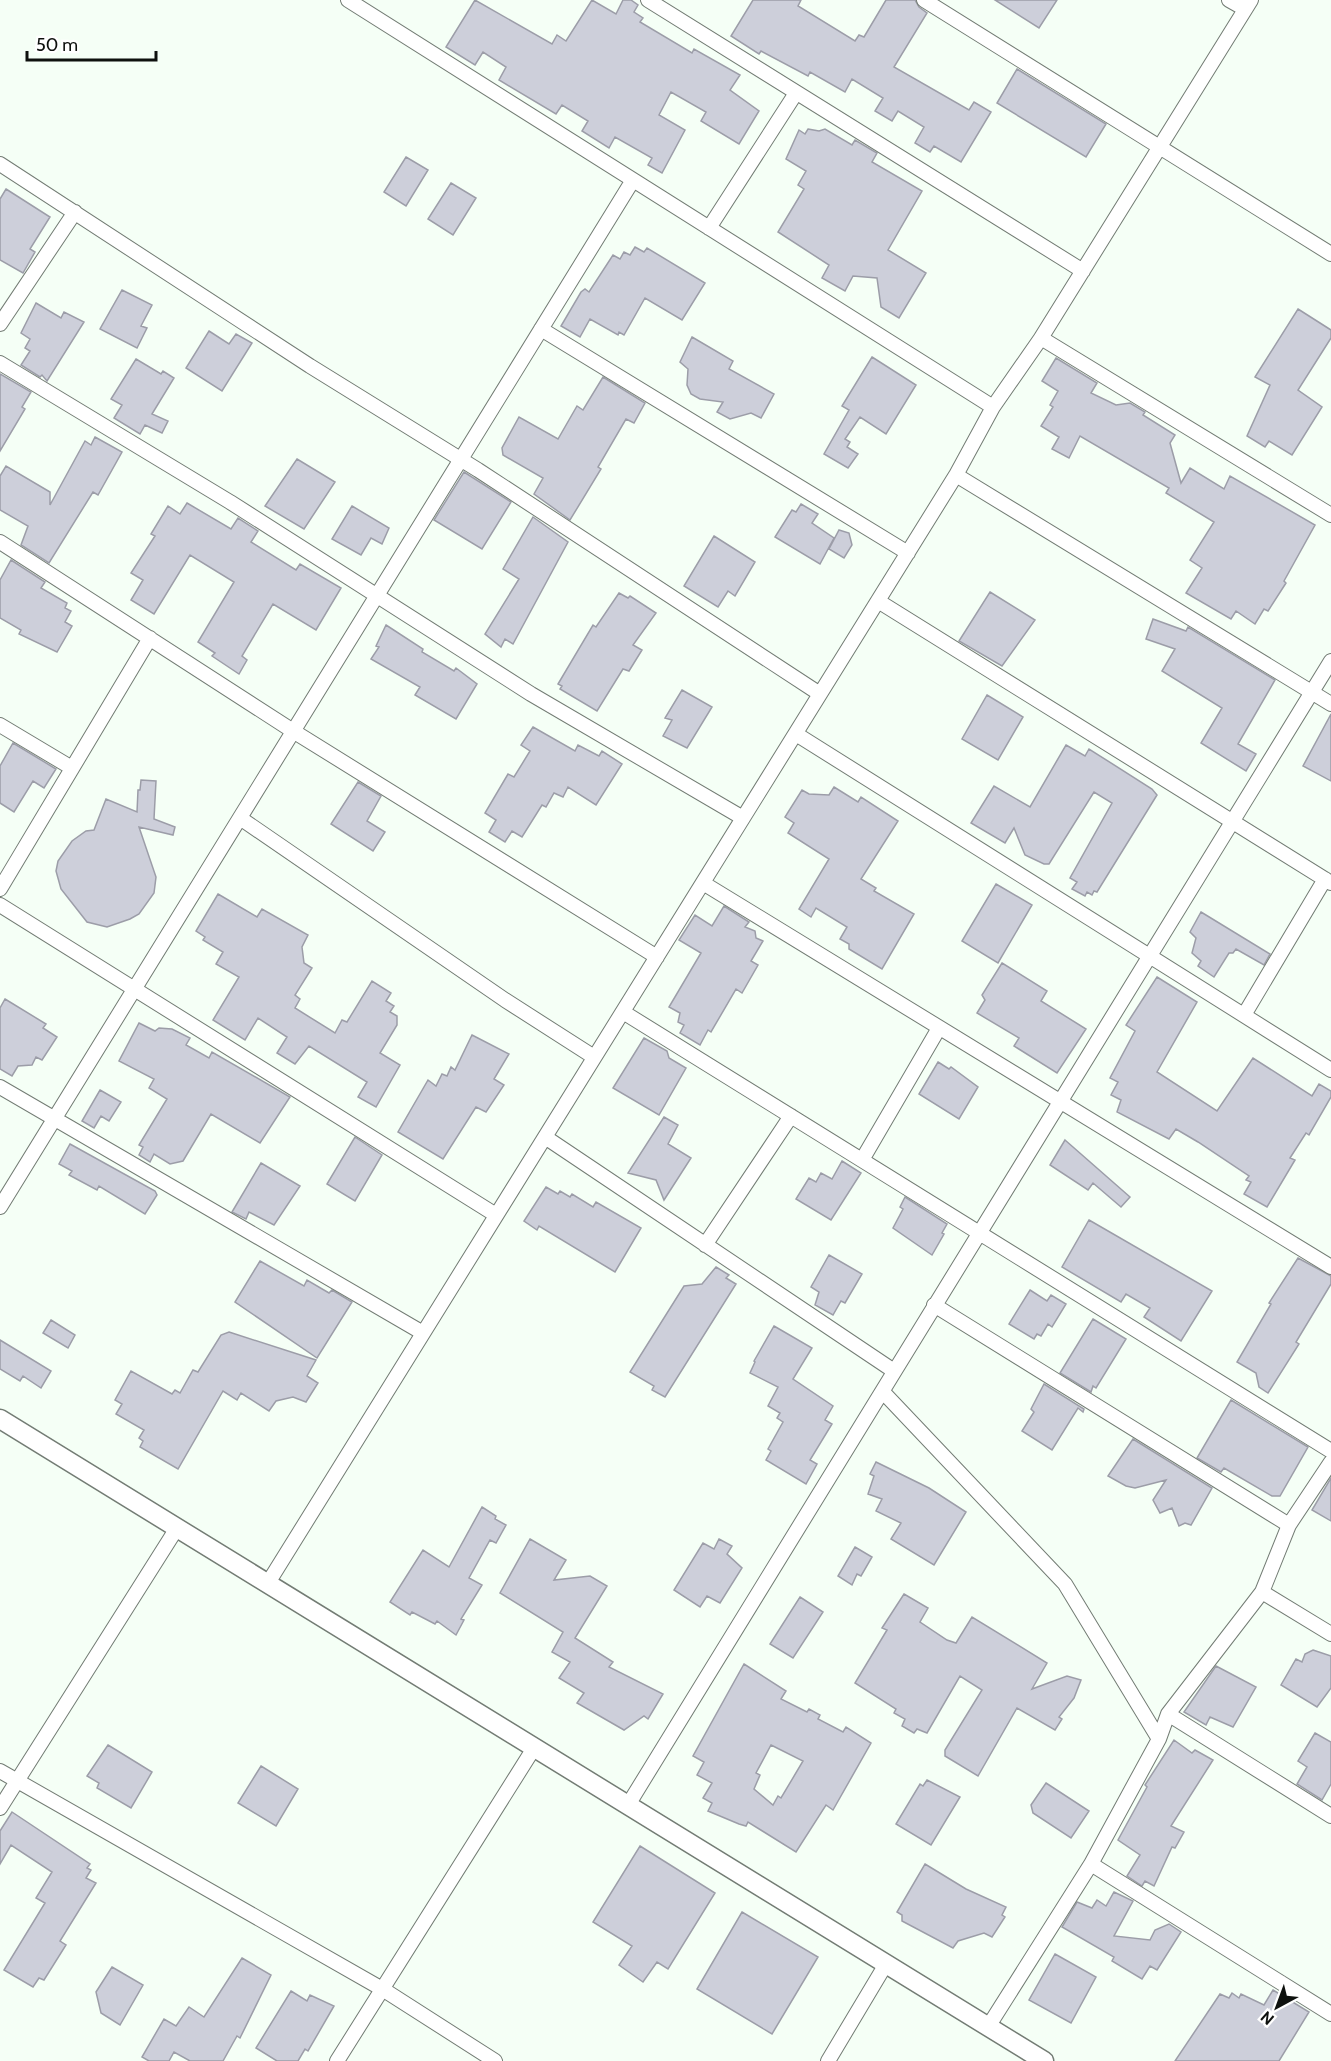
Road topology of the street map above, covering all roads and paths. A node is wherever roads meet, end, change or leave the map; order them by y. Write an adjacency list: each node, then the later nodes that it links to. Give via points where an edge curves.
1 (348, 0): 9 (street)
2 (648, 0): 6 (street)
3 (924, 0): 7 (street)
4 (1229, 0): 5 (street)
5 (1248, 5): 7 (street)
6 (796, 93): 11 (street); 13 (street)
7 (1160, 146): 12 (street); 13 (street)
8 (0, 165): 10 (street)
9 (633, 180): 11 (street); 15 (street)
10 (75, 212): 14 (street); 19 (street)
11 (709, 228): 18 (street)
12 (1331, 254)
13 (1083, 271): 16 (street)
14 (0, 324)
15 (541, 329): 19 (street); 23 (street)
16 (1041, 338): 18 (street); 21 (street)
17 (0, 363): 24 (street)
18 (993, 407): 20 (street)
19 (460, 459): 24 (street); 29 (street)
20 (956, 475): 23 (street); 28 (street)
21 (1331, 515)
22 (0, 542): 26 (street)
23 (908, 553): 25 (street)
24 (376, 595): 32 (street); 36 (street, via 531,694)
25 (878, 601): 29 (street); 37 (street)
26 (150, 638): 32 (street); 34 (street)
27 (1331, 661): 28 (street)
28 (1313, 693): 30 (street); 37 (street)
29 (820, 694): 33 (street)
30 (1331, 704)
31 (0, 725): 34 (street)
32 (293, 731): 35 (street); 43 (street)
33 (796, 734): 36 (street); 42 (street)
34 (72, 768): 40 (street)
35 (240, 818): 44 (street); 48 (street)
36 (743, 818): 39 (street)
37 (1232, 821): 38 (street); 42 (street)
38 (1328, 881): 46 (street)
39 (703, 883): 43 (street); 47 (street)
40 (0, 889)
41 (0, 904): 44 (street)
42 (1149, 956): 46 (street); 51 (street)
43 (657, 957): 45 (street)
44 (135, 989): 53 (street); 57 (street)
45 (623, 1012): 48 (street); 52 (street)
46 (1244, 1015): 49 (street)
47 (939, 1028): 51 (street); 55 (street)
48 (594, 1057): 54 (street)
49 (1331, 1070)
50 (0, 1087): 53 (street)
51 (1059, 1101): 58 (street); 60 (street)
52 (791, 1116): 55 (street); 59 (street)
53 (54, 1120): 56 (street); 62 (street)
54 (545, 1137): 57 (street); 59 (street)
55 (862, 1160): 58 (street)
56 (0, 1207)
57 (496, 1215): 62 (street)
58 (978, 1233): 61 (street); 66 (street)
59 (705, 1245): 63 (street)
60 (1331, 1267)
61 (934, 1305): 63 (street); 68 (street)
62 (423, 1333): 70 (street)
63 (894, 1371): 64 (street)
64 (884, 1392): 74 (street, via 1065,1584); 78 (street)
65 (0, 1419): 69 (street)
66 (1331, 1451)
67 (1331, 1462): 68 (street)
68 (1289, 1525): 71 (street)
69 (177, 1528): 70 (street); 77 (street)
70 (268, 1583): 75 (street)
71 (1262, 1592): 72 (street); 73 (street)
72 (1331, 1635)
73 (1168, 1714): 74 (street); 80 (street)
74 (1159, 1739): 81 (street)
75 (534, 1748): 78 (street); 83 (street)
76 (0, 1771): 77 (street)
77 (16, 1782): 79 (street); 83 (street)
78 (628, 1805): 82 (street)
79 (0, 1808)
80 (1331, 1816)
81 (1090, 1864): 84 (street); 85 (street)
82 (886, 1964): 85 (street); 88 (street)
83 (384, 1990): 86 (street); 87 (street)
84 (1331, 2014)
85 (988, 2027): 89 (street)
86 (337, 2061)
87 (495, 2061)
88 (828, 2061)
89 (1044, 2061)

